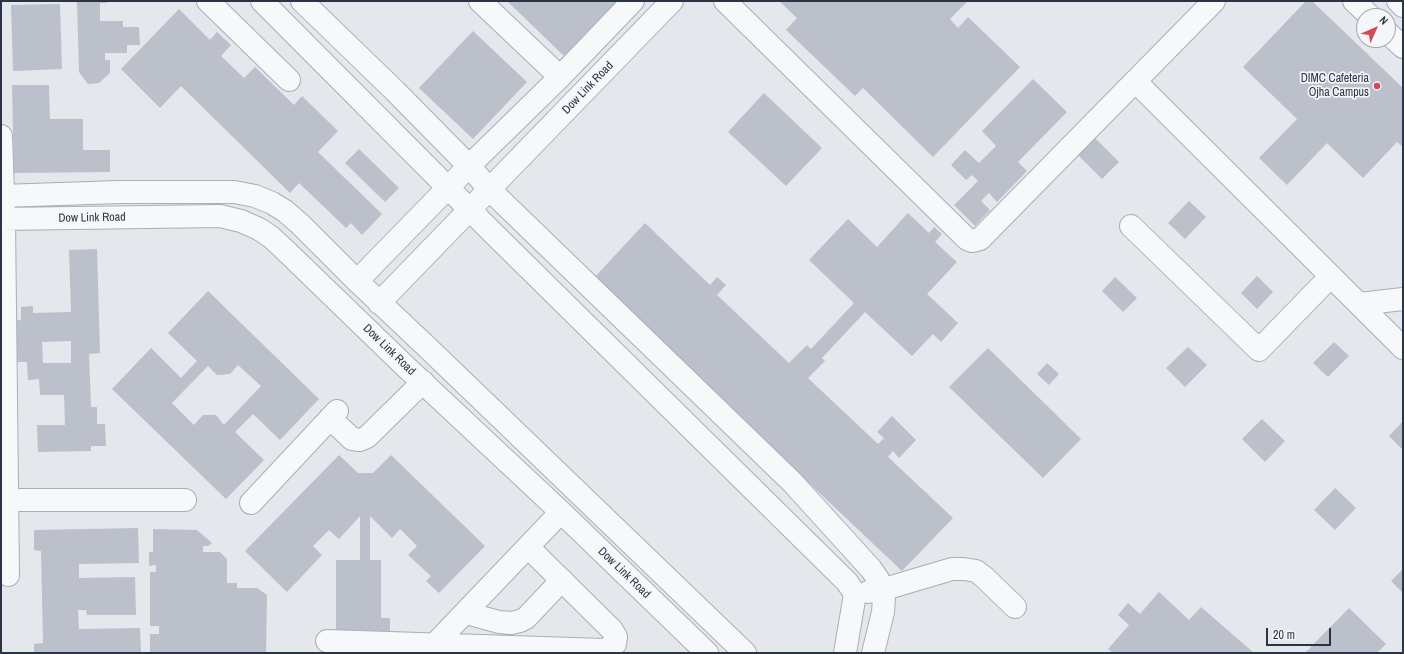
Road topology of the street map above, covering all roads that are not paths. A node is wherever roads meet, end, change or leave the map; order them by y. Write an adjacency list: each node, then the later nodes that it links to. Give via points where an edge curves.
1 (208, 1): 14 (lane)
2 (262, 1): 18 (lane)
3 (302, 1): 17 (lane, via 396,91)
4 (480, 1): 13 (lane)
5 (633, 1): 13 (lane)
6 (672, 1): 19 (lane, Dow Link Road)
7 (725, 1): 15 (lane, via 967,239 972,241 980,239)
8 (1214, 1): 15 (lane)
9 (1354, 1): 12 (lane)
10 (1398, 1): 11 (lane)
11 (1403, 6)
12 (1361, 8)
13 (560, 77): 17 (lane)
14 (289, 80)
15 (1135, 81): 24 (lane)
16 (1, 136): 20 (lane)
17 (469, 166): 18 (lane); 19 (lane)
18 (449, 188): 21 (lane); 25 (lane)
19 (490, 190): 21 (lane, Dow Link Road); 40 (lane, via 792,482 871,569 878,579)
20 (2, 196): 22 (lane); 25 (lane, Dow Link Road, via 118,192 234,192 255,196 285,211)
21 (470, 210): 27 (lane, Dow Link Road); 41 (lane, via 847,582)
22 (3, 219): 31 (lane, Dow Link Road, via 220,216 241,221 271,237); 33 (lane)
23 (1131, 226): 24 (lane, via 1259,350)
24 (1331, 276): 28 (lane)
25 (356, 281): 27 (lane, Dow Link Road)
26 (1403, 300): 28 (lane)
27 (379, 303): 29 (lane, Dow Link Road)
28 (1359, 304): 30 (lane)
29 (428, 348): 31 (lane); 47 (lane, Dow Link Road)
30 (1403, 348)
31 (406, 367): 32 (lane, Dow Link Road)
32 (423, 382): 35 (lane, via 367,437 360,440 352,439 334,415); 36 (lane, Dow Link Road)
33 (7, 500): 34 (lane); 38 (lane)
34 (185, 500)
35 (251, 503)
36 (561, 512): 37 (lane); 46 (lane, Dow Link Road)
37 (528, 547): 39 (lane); 43 (lane)
38 (8, 576)
39 (562, 580): 43 (lane, via 526,618 520,621 500,622); 45 (lane, via 612,630 616,637 615,644 604,650)
40 (881, 590): 41 (lane); 42 (lane, via 952,569 964,569 976,571); 49 (lane, via 884,598 883,612)
41 (855, 594): 48 (lane)
42 (1015, 607)
43 (466, 612): 45 (lane)
44 (327, 641): 45 (lane)
45 (435, 644)
46 (707, 653)
47 (745, 653)
48 (845, 653)
49 (874, 653)

